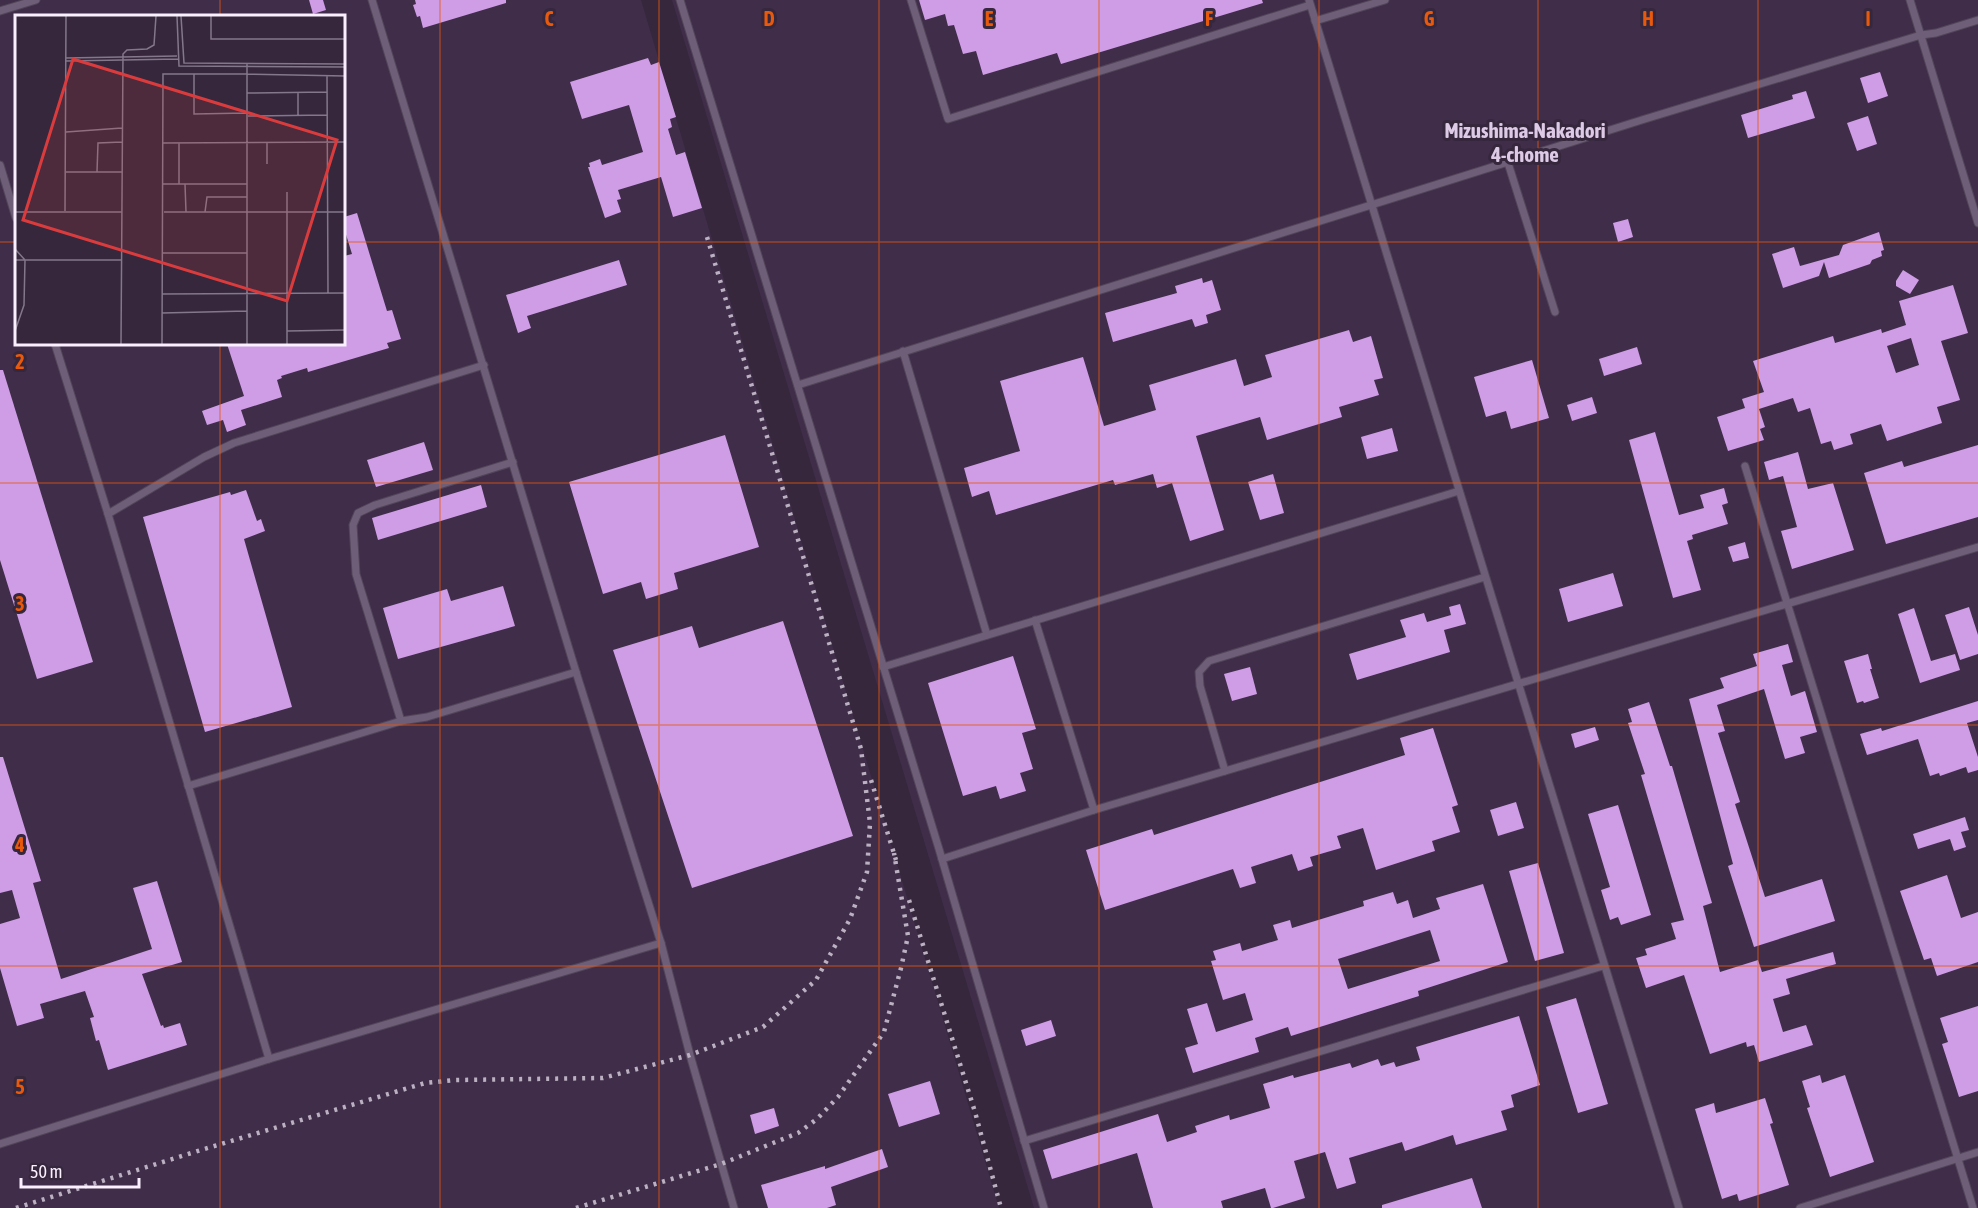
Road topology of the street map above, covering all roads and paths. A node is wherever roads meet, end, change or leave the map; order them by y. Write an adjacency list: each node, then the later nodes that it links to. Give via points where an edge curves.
1 (36, 0): 8 (lane)
2 (372, 0): 20 (lane)
3 (680, 0): 21 (lane)
4 (911, 0): 7 (lane, via 948,118)
5 (1385, 0): 10 (lane)
6 (1910, 0): 11 (lane)
7 (1310, 3): 10 (lane)
8 (0, 11)
9 (1978, 20): 11 (lane)
10 (1315, 21): 14 (lane)
11 (1921, 35): 12 (lane); 16 (lane)
12 (1508, 163): 14 (lane); 17 (lane)
13 (0, 165): 15 (lane)
14 (1372, 206): 19 (lane); 24 (lane)
15 (15, 215)
16 (1978, 223)
17 (1555, 312)
18 (55, 345): 25 (lane)
19 (903, 351): 21 (lane); 30 (lane)
20 (484, 365): 22 (lane); 25 (lane, via 234,443)
21 (798, 385): 31 (lane)
22 (513, 462): 32 (lane); 34 (lane, via 358,513 353,525 356,574)
23 (1745, 466): 28 (lane)
24 (1459, 492): 27 (lane); 29 (lane)
25 (108, 514): 36 (lane)
26 (1978, 547): 28 (lane)
27 (1485, 577): 33 (lane); 35 (lane, via 1209,662 1199,672 1200,686)
28 (1786, 604): 33 (lane); 45 (lane)
29 (1035, 620): 30 (lane); 37 (lane)
30 (987, 635): 31 (lane)
31 (883, 667): 38 (lane)
32 (576, 672): 34 (lane, via 427,717); 39 (lane)
33 (1518, 683): 35 (lane); 40 (lane)
34 (401, 720): 36 (lane)
35 (1225, 771): 37 (lane)
36 (188, 786): 41 (lane)
37 (1094, 810): 38 (lane)
38 (942, 859): 42 (lane)
39 (661, 942): 41 (lane); 46 (lane)
40 (1603, 966): 42 (lane); 48 (lane)
41 (269, 1059): 43 (lane)
42 (1024, 1140): 47 (lane)
43 (0, 1144)
44 (1978, 1152): 45 (lane)
45 (1958, 1159): 49 (lane); 50 (lane)
46 (734, 1208)
47 (1044, 1208)
48 (1679, 1208)
49 (1800, 1208)
50 (1973, 1208)

